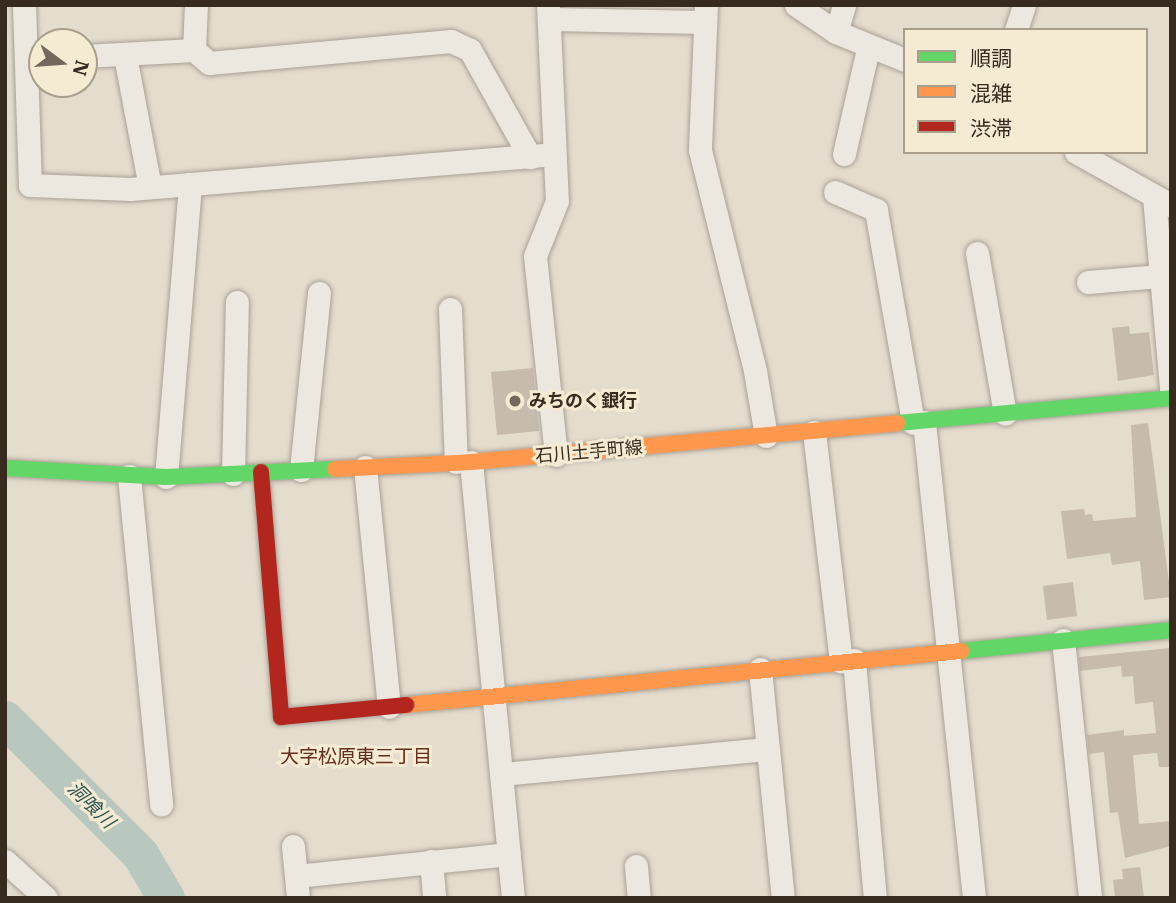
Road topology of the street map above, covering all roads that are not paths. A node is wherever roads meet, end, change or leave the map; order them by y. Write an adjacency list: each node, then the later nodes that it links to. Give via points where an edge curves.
1 (24, 5): 8 (street)
2 (196, 5): 12 (street)
3 (796, 5): 10 (street)
4 (844, 5): 10 (street)
5 (1024, 5): 9 (street)
6 (549, 12): 7 (street); 19 (street)
7 (706, 13): 35 (street, via 700,150 755,371)
8 (29, 28)
9 (1017, 28)
10 (836, 33): 11 (street)
11 (868, 48): 15 (street); 17 (street)
12 (194, 50): 14 (street); 19 (street, via 209,63 450,41 470,50)
13 (98, 56): 14 (street)
14 (125, 56): 21 (street)
15 (903, 59)
16 (33, 98): 21 (street, via 30,185)
17 (844, 154)
18 (1080, 154): 23 (street)
19 (541, 155): 20 (street); 36 (street, via 556,201 535,256)
20 (190, 184): 21 (street); 44 (street)
21 (150, 187)
22 (835, 192): 33 (street, via 876,210)
23 (1162, 201): 25 (street)
24 (977, 253): 32 (street)
25 (1160, 276): 26 (street); 30 (street)
26 (1088, 282)
27 (319, 293): 40 (street)
28 (237, 302): 42 (street)
29 (450, 309): 37 (street)
30 (1171, 387)
31 (1171, 398): 32 (main road, 石川土手町線)
32 (1005, 414): 33 (main road, 石川土手町線)
33 (918, 423): 34 (main road, 石川土手町線); 47 (street)
34 (814, 432): 35 (main road, 石川土手町線); 48 (street)
35 (766, 436): 36 (main road, 石川土手町線)
36 (556, 455): 37 (main road, 石川土手町線)
37 (464, 462): 38 (main road, 石川土手町線); 50 (street)
38 (365, 467): 40 (main road, 石川土手町線); 51 (street)
39 (5, 468): 43 (main road, 石川土手町線)
40 (301, 470): 41 (main road, 石川土手町線)
41 (261, 472): 42 (main road, 石川土手町線); 51 (main road, via 281,717)
42 (233, 474): 44 (main road, 石川土手町線)
43 (129, 476): 44 (main road, 石川土手町線); 54 (street)
44 (166, 477)
45 (1171, 630): 46 (main road)
46 (1063, 640): 47 (main road); 68 (street)
47 (948, 651): 48 (main road); 67 (street)
48 (848, 661): 49 (main road); 66 (street)
49 (760, 670): 50 (main road); 52 (street)
50 (493, 696): 51 (main road); 53 (street)
51 (388, 707)
52 (768, 749): 53 (street); 65 (street)
53 (502, 774): 56 (street)
54 (161, 804)
55 (293, 846): 60 (street)
56 (509, 854): 58 (street); 63 (street)
57 (5, 861): 61 (street)
58 (431, 861): 60 (street); 62 (street)
59 (636, 866): 64 (street)
60 (297, 887)
61 (46, 898)
62 (434, 898)
63 (513, 898)
64 (639, 898)
65 (783, 898)
66 (875, 898)
67 (974, 898)
68 (1090, 898)

